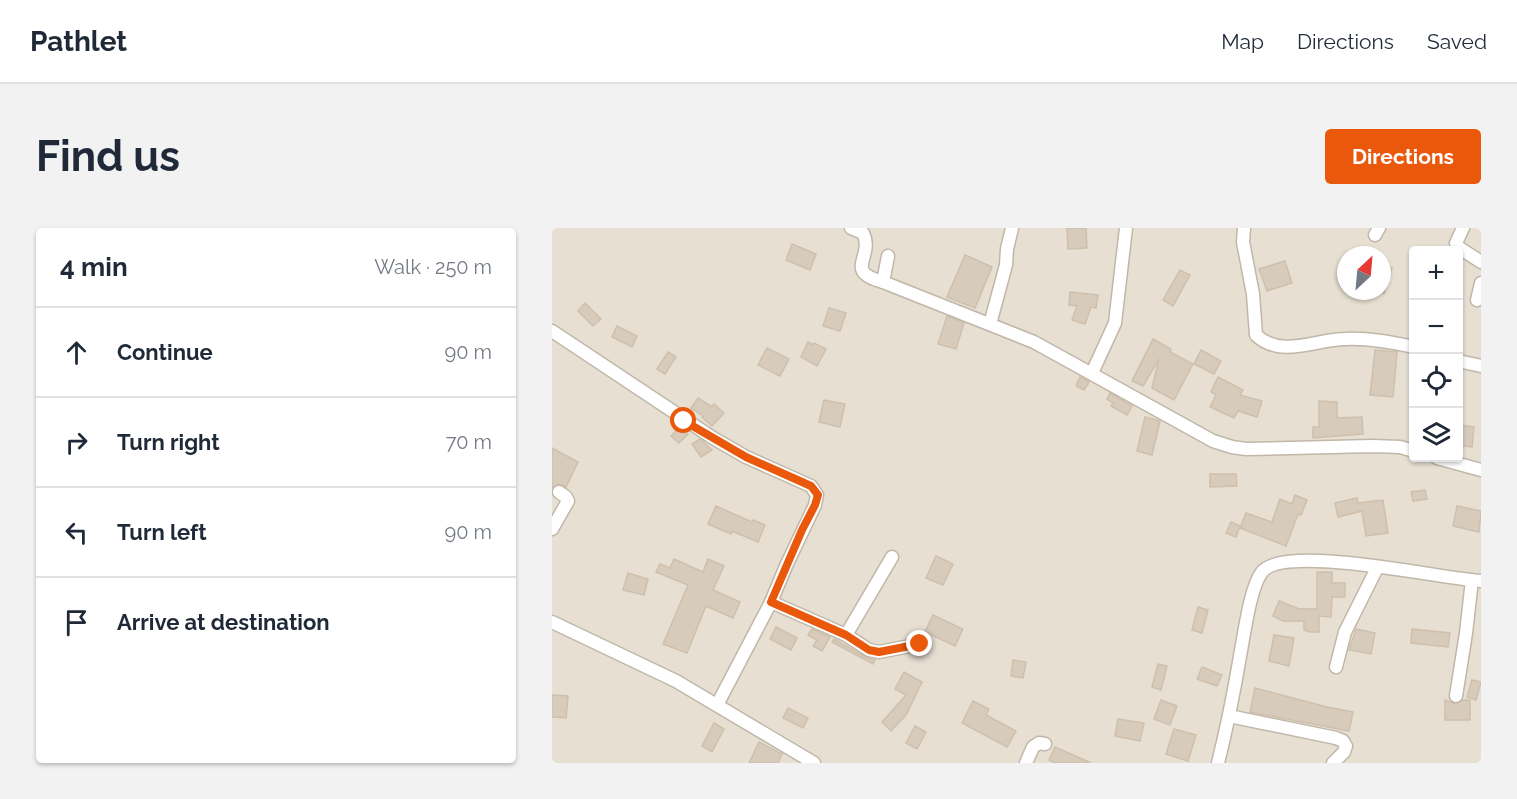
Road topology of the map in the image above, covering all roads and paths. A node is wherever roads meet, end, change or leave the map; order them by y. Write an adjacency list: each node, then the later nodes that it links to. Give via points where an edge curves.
1 (851, 228): 8 (street, via 863,233 866,240 863,273)
2 (1012, 228): 11 (street)
3 (1126, 228): 16 (street, via 1115,322)
4 (1244, 228): 13 (street, via 1256,335 1261,340 1286,347 1343,339 1377,339)
5 (1463, 228): 7 (street, via 1458,247)
6 (888, 256): 8 (street)
7 (1481, 262)
8 (883, 282): 11 (street)
9 (1481, 284): 10 (street)
10 (1477, 300)
11 (990, 324): 16 (street)
12 (552, 331): 25 (street, via 712,438 811,486 818,495 815,505)
13 (1409, 346)
14 (1463, 362): 15 (street)
15 (1481, 366)
16 (1092, 373): 17 (street, via 1185,427 1232,447 1372,446)
17 (1409, 450)
18 (1452, 462): 19 (street)
19 (1481, 470)
20 (559, 492): 21 (street, via 568,501)
21 (552, 529)
22 (892, 557): 27 (street)
23 (1377, 568): 24 (street); 29 (street, via 1348,624); 32 (street, via 1342,562 1301,562 1275,564 1262,572 1248,618)
24 (1476, 580): 30 (street)
25 (771, 602): 27 (street); 31 (street)
26 (552, 622): 31 (street)
27 (846, 635): 28 (street, via 874,652)
28 (920, 644)
29 (1336, 667)
30 (1456, 696)
31 (717, 705): 34 (street)
32 (1229, 716): 36 (street); 37 (street, via 1336,738 1346,746)
33 (1046, 744): 35 (street, via 1034,747)
34 (814, 763)
35 (1026, 763)
36 (1218, 763)
37 (1334, 763)

